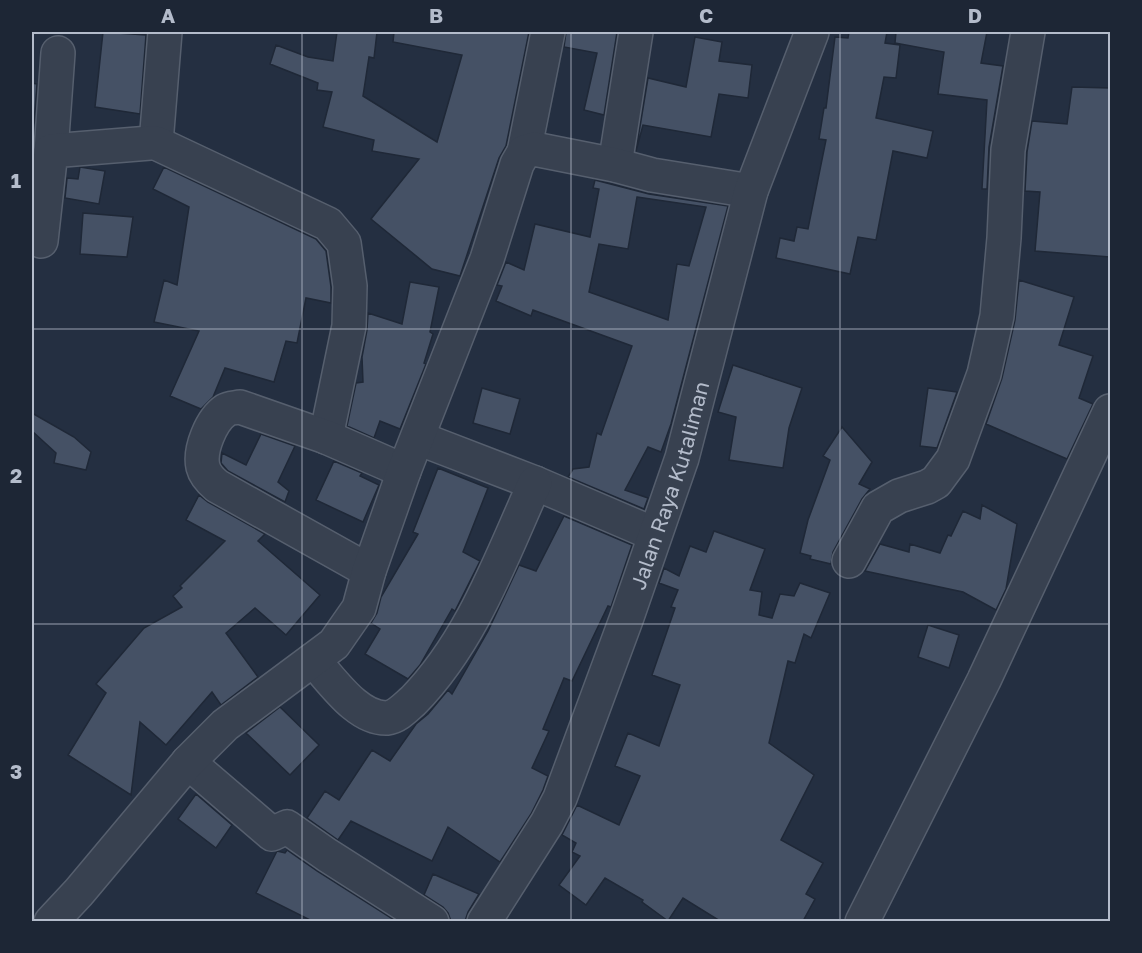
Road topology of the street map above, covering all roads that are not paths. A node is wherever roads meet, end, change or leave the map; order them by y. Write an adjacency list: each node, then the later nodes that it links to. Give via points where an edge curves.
1 (165, 32): 7 (street)
2 (548, 32): 9 (street)
3 (636, 32): 10 (street)
4 (812, 32): 11 (street, Jalan Raya Kutaliman)
5 (1028, 32): 19 (street, via 1008,150 997,316 984,374 953,459 936,482 878,508)
6 (58, 53): 8 (street)
7 (156, 143): 8 (street); 14 (street, via 328,224 344,243 350,286 349,326)
8 (51, 151): 12 (street)
9 (524, 152): 10 (street, via 534,149); 15 (street)
10 (615, 165): 11 (street)
11 (751, 191): 18 (street, Jalan Raya Kutaliman, via 682,458)
12 (41, 241)
13 (1110, 411): 26 (street, via 984,680)
14 (326, 437): 16 (street); 20 (street, via 240,407 227,409 214,423 202,453 203,468 217,486)
15 (418, 438): 16 (street); 17 (street)
16 (404, 471): 20 (street)
17 (535, 483): 18 (street); 21 (street, via 469,626 432,681 404,710 388,718 369,715)
18 (654, 534): 25 (street, Jalan Raya Kutaliman, via 560,798)
19 (849, 561)
20 (369, 571): 21 (street, via 359,608 334,644)
21 (314, 660): 22 (street, via 225,725)
22 (188, 762): 23 (street); 24 (street, via 272,834 287,827)
23 (51, 921)
24 (432, 921)
25 (484, 921)
26 (862, 921)

